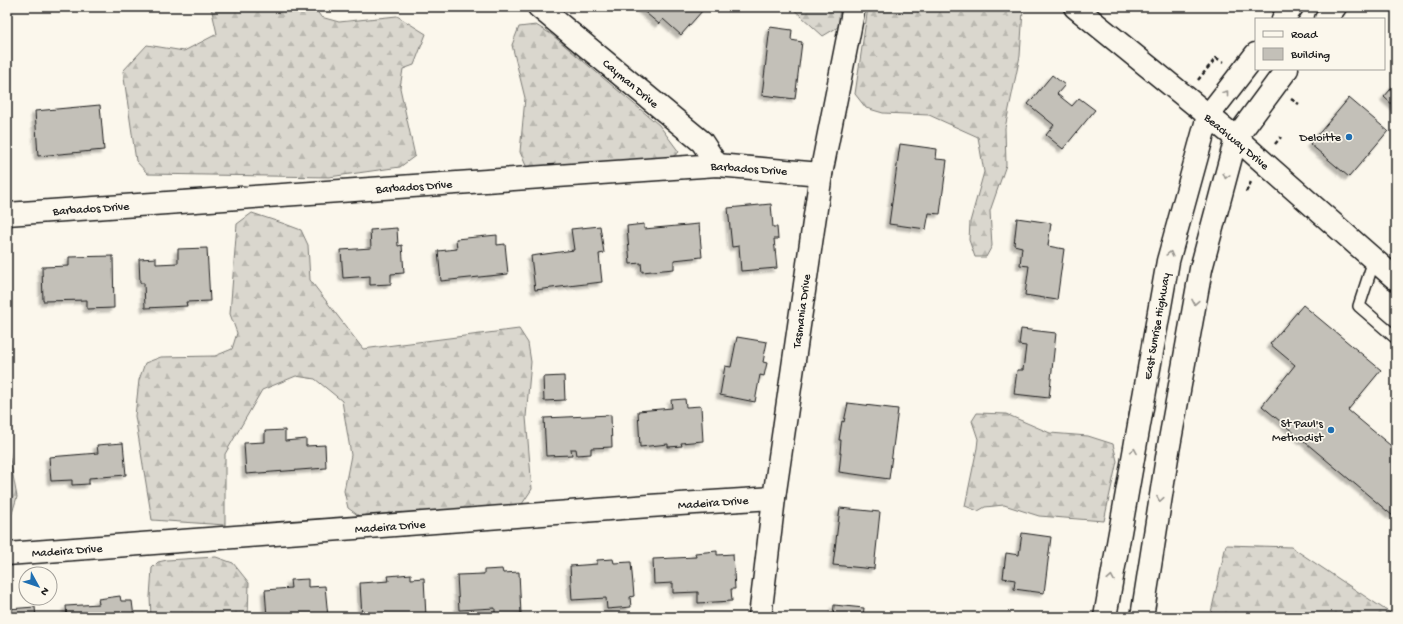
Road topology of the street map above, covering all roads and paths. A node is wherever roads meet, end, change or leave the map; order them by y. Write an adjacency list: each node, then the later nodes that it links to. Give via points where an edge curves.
1 (539, 7): 12 (street, Cayman Drive, via 702,142)
2 (854, 7): 13 (street, Tasmania Drive)
3 (1075, 7): 10 (street, Beachway Drive)
4 (1292, 7): 6 (street)
5 (1335, 7): 7 (street)
6 (1284, 18)
7 (1327, 18)
8 (1255, 55): 10 (street, East Sunrise Highway, one-way to 8)
9 (1286, 70): 11 (street)
10 (1208, 116): 11 (street, Beachway Drive); 21 (street, East Sunrise Highway, one-way to 10, via 1168,261)
11 (1236, 138): 15 (street, Beachway Drive); 22 (street, one-way to 22, via 1201,269 1168,451)
12 (717, 164): 13 (street, Barbados Drive); 14 (street, Barbados Drive)
13 (821, 174): 18 (street, Tasmania Drive)
14 (7, 214)
15 (1374, 260): 16 (street, Beachway Drive); 17 (lane, via 1359,306)
16 (1396, 279)
17 (1396, 338)
18 (774, 498): 19 (street, Madeira Drive); 20 (street, Tasmania Drive)
19 (7, 554)
20 (760, 617)
21 (1105, 617)
22 (1142, 617)

